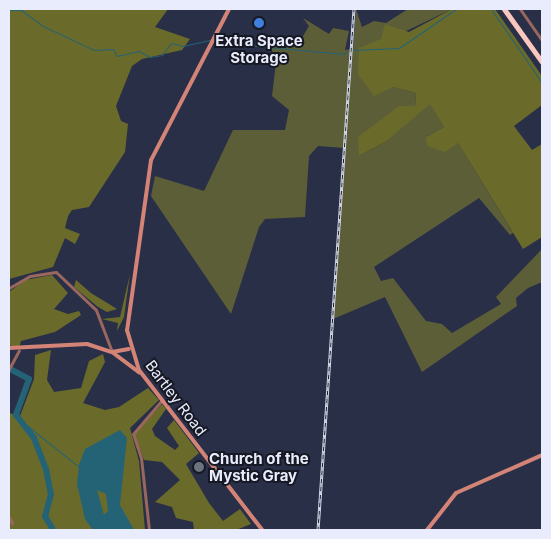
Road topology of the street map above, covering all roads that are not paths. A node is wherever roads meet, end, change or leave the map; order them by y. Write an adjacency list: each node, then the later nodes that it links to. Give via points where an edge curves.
1 (229, 9): 8 (main road, Bartley Road, via 163,132 148,170 127,320)
2 (504, 9): 5 (highway)
3 (520, 9): 4 (street)
4 (542, 40)
5 (542, 62)
6 (9, 288): 10 (street, via 30,276 58,273 96,310)
7 (9, 348): 9 (main road)
8 (130, 349): 10 (main road); 12 (main road, Bartley Road)
9 (19, 350): 10 (main road, via 82,344); 11 (street)
10 (112, 352): 12 (main road)
11 (10, 368)
12 (142, 375): 13 (main road, Bartley Road)
13 (162, 400): 17 (street, via 132,434 141,458); 18 (main road, Bartley Road)
14 (542, 456): 19 (main road, via 456,492)
15 (9, 517): 16 (street)
16 (12, 523)
17 (149, 530)
18 (262, 530)
19 (427, 530)

